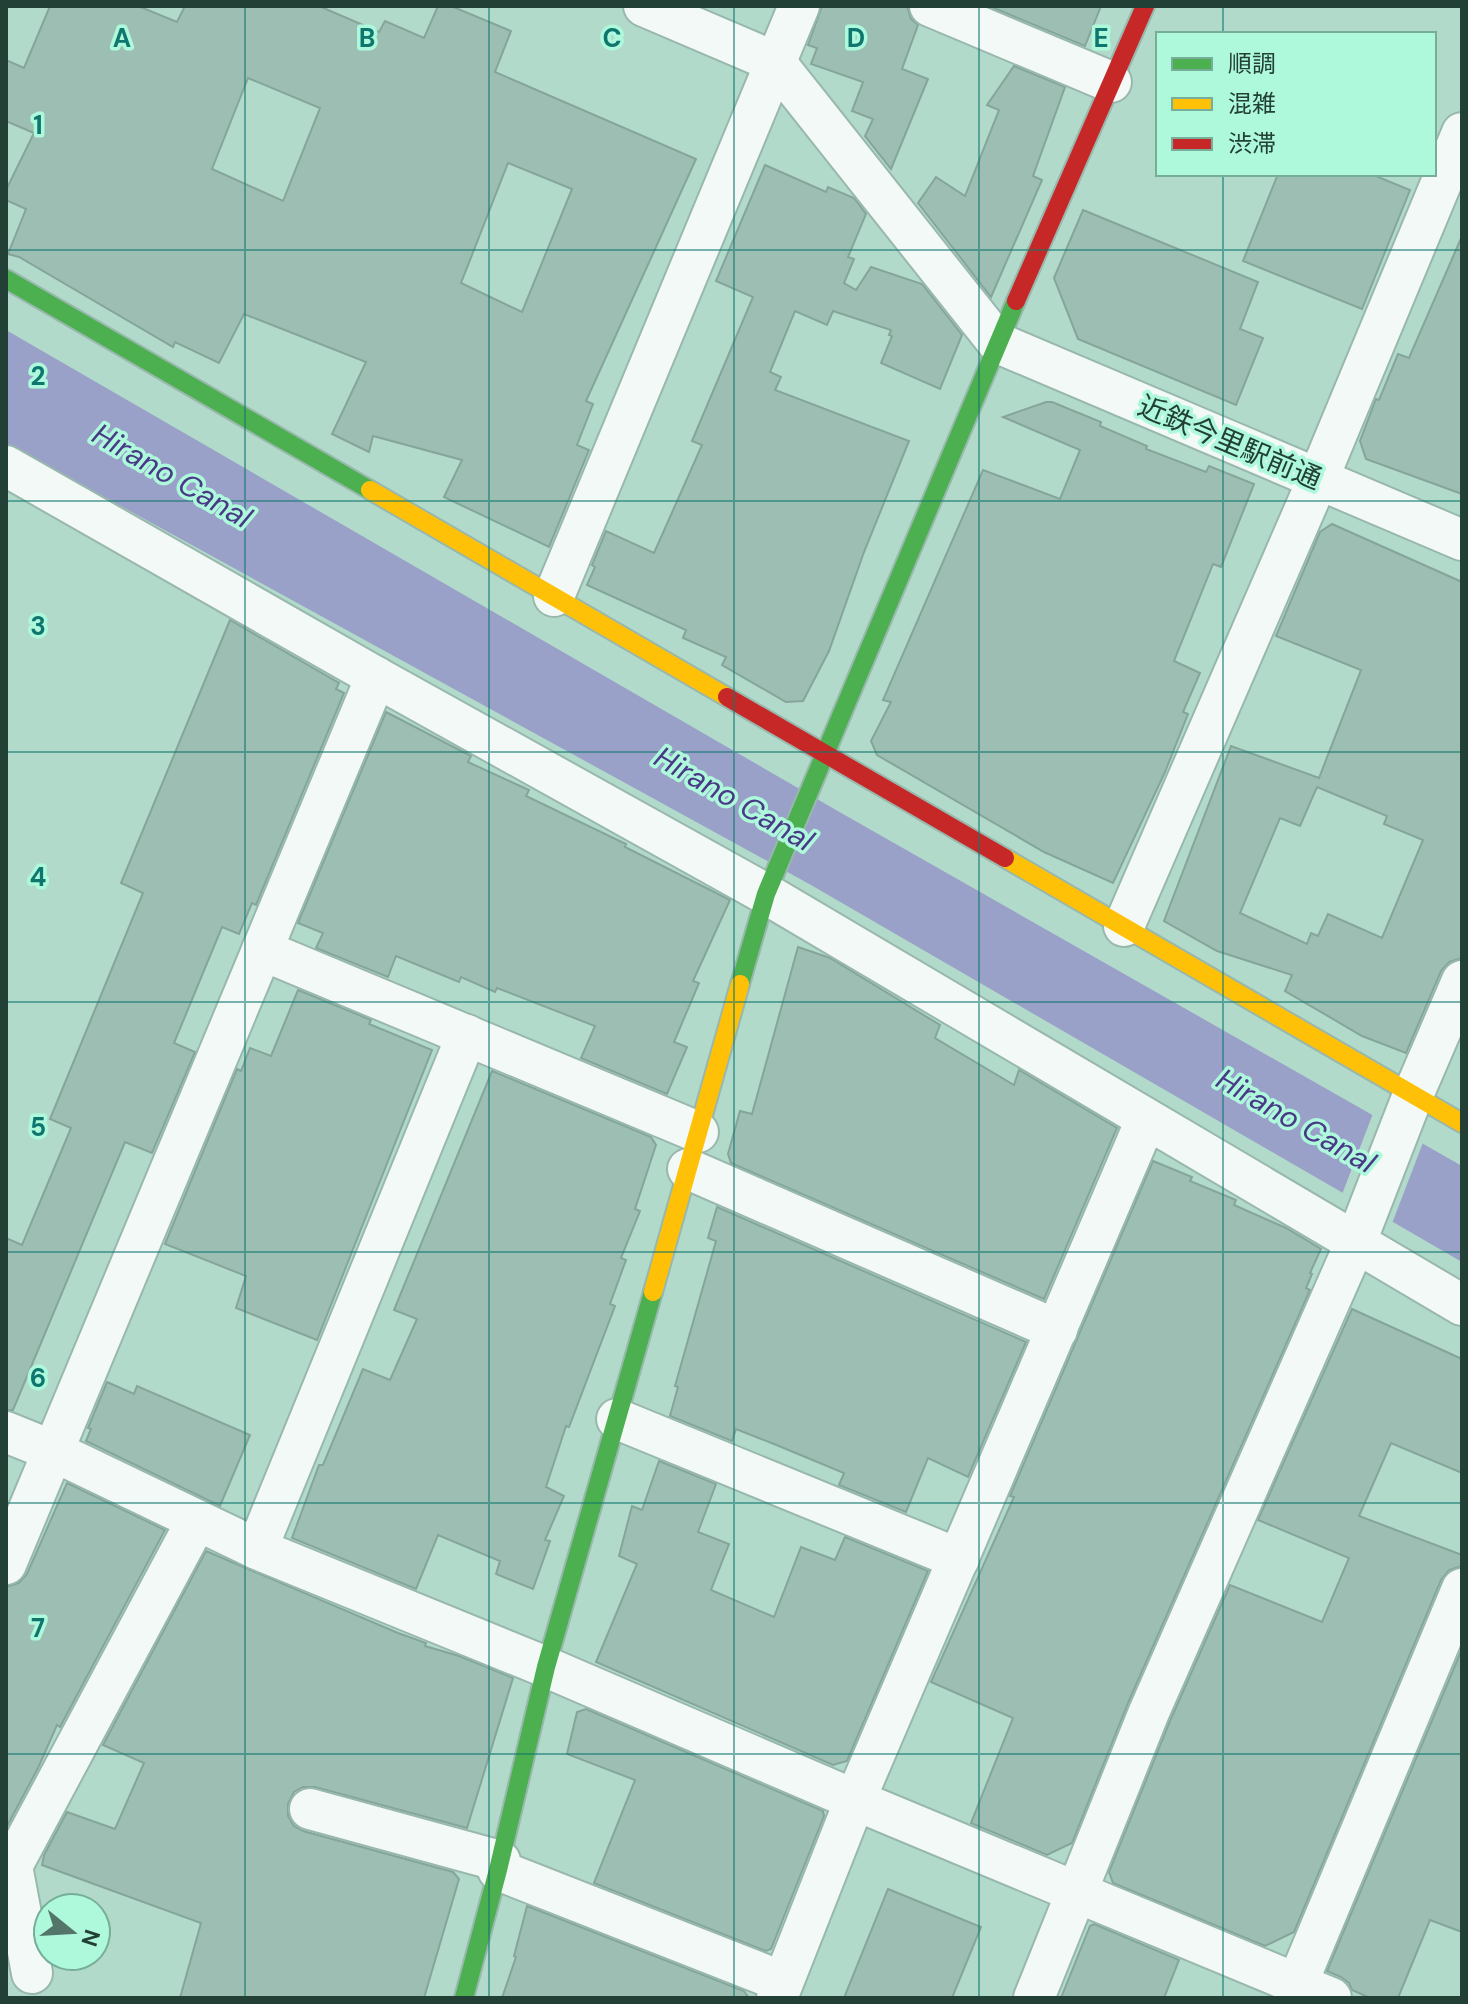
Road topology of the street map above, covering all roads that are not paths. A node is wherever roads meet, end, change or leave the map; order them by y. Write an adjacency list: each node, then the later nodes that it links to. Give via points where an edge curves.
1 (644, 6): 5 (street)
2 (799, 6): 5 (street)
3 (930, 6): 6 (street)
4 (1145, 6): 6 (street)
5 (775, 62): 10 (street); 14 (street)
6 (1111, 82): 10 (street)
7 (1462, 133): 8 (street)
8 (1454, 173): 12 (street)
9 (6, 279): 14 (street)
10 (998, 343): 12 (street, 近鉄今里駅前通); 16 (street)
11 (6, 466): 15 (street)
12 (1318, 479): 13 (street, 近鉄今里駅前通); 18 (street)
13 (1462, 540)
14 (554, 596): 16 (street)
15 (376, 677): 17 (street); 19 (street)
16 (824, 753): 17 (street); 18 (street)
17 (766, 894): 23 (street); 25 (street)
18 (1124, 926): 22 (street)
19 (262, 950): 21 (street); 31 (street)
20 (1462, 981): 22 (street)
21 (467, 1035): 25 (street); 33 (street)
22 (1409, 1104): 24 (street); 26 (street)
23 (1146, 1120): 26 (street); 28 (street)
24 (1462, 1123)
25 (693, 1150): 28 (street); 29 (street)
26 (1357, 1238): 27 (street); 41 (street)
27 (1462, 1305)
28 (1057, 1330): 34 (street)
29 (617, 1419): 34 (street); 37 (street)
30 (6, 1432): 31 (street)
31 (53, 1451): 32 (street); 35 (street)
32 (196, 1522): 33 (street); 42 (street, via 12,1866)
33 (257, 1549): 37 (street)
34 (959, 1559): 38 (street)
35 (6, 1564)
36 (1462, 1589): 44 (street)
37 (546, 1667): 38 (street); 40 (street)
38 (855, 1800): 41 (street); 43 (street)
39 (310, 1809): 40 (street)
40 (499, 1865): 43 (street); 45 (street)
41 (1076, 1892): 44 (street); 46 (street)
42 (25, 1978)
43 (780, 1990)
44 (1300, 1990)
45 (464, 1998)
46 (1034, 1998)

